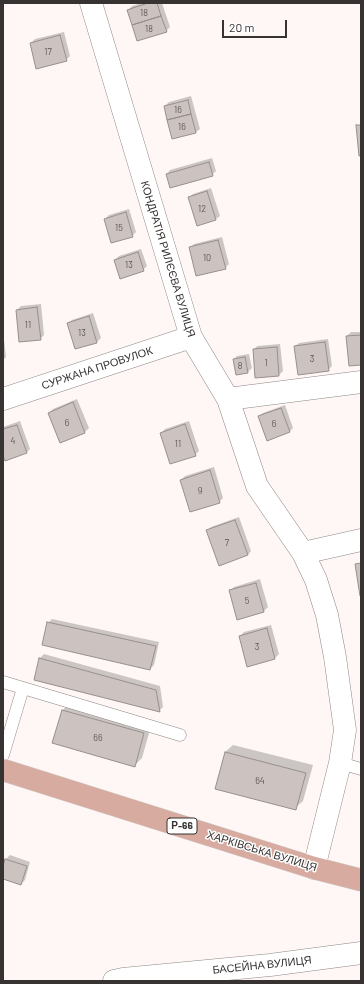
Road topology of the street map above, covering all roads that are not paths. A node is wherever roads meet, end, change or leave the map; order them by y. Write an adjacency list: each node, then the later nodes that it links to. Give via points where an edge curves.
1 (91, 3): 2 (street, КОНДРАТІЯ РИЛЄЄВА ВУЛИЦЯ)
2 (191, 337): 4 (street, СУРЖАНА ПРОВУЛОК); 5 (street, КОНДРАТІЯ РИЛЄЄВА ВУЛИЦЯ)
3 (361, 382): 5 (street)
4 (3, 399)
5 (228, 399): 7 (street, КОНДРАТІЯ РИЛЄЄВА ВУЛИЦЯ, via 257,486)
6 (361, 540): 7 (street)
7 (303, 553): 12 (street, КОНДРАТІЯ РИЛЄЄВА ВУЛИЦЯ, via 316,580 327,615 335,657 345,730)
8 (3, 682): 9 (lane)
9 (23, 688): 10 (lane); 11 (lane)
10 (180, 736)
11 (3, 755)
12 (340, 764): 13 (lane); 15 (street, КОНДРАТІЯ РИЛЄЄВА ВУЛИЦЯ)
13 (361, 769)
14 (3, 770): 15 (main road, ХАРКІВСЬКА ВУЛИЦЯ / Р-66)
15 (314, 868): 16 (main road, ХАРКІВСЬКА ВУЛИЦЯ / Р-66)
16 (361, 880)
17 (361, 953): 18 (street, БАСЕЙНА ВУЛИЦЯ)
18 (114, 981)

